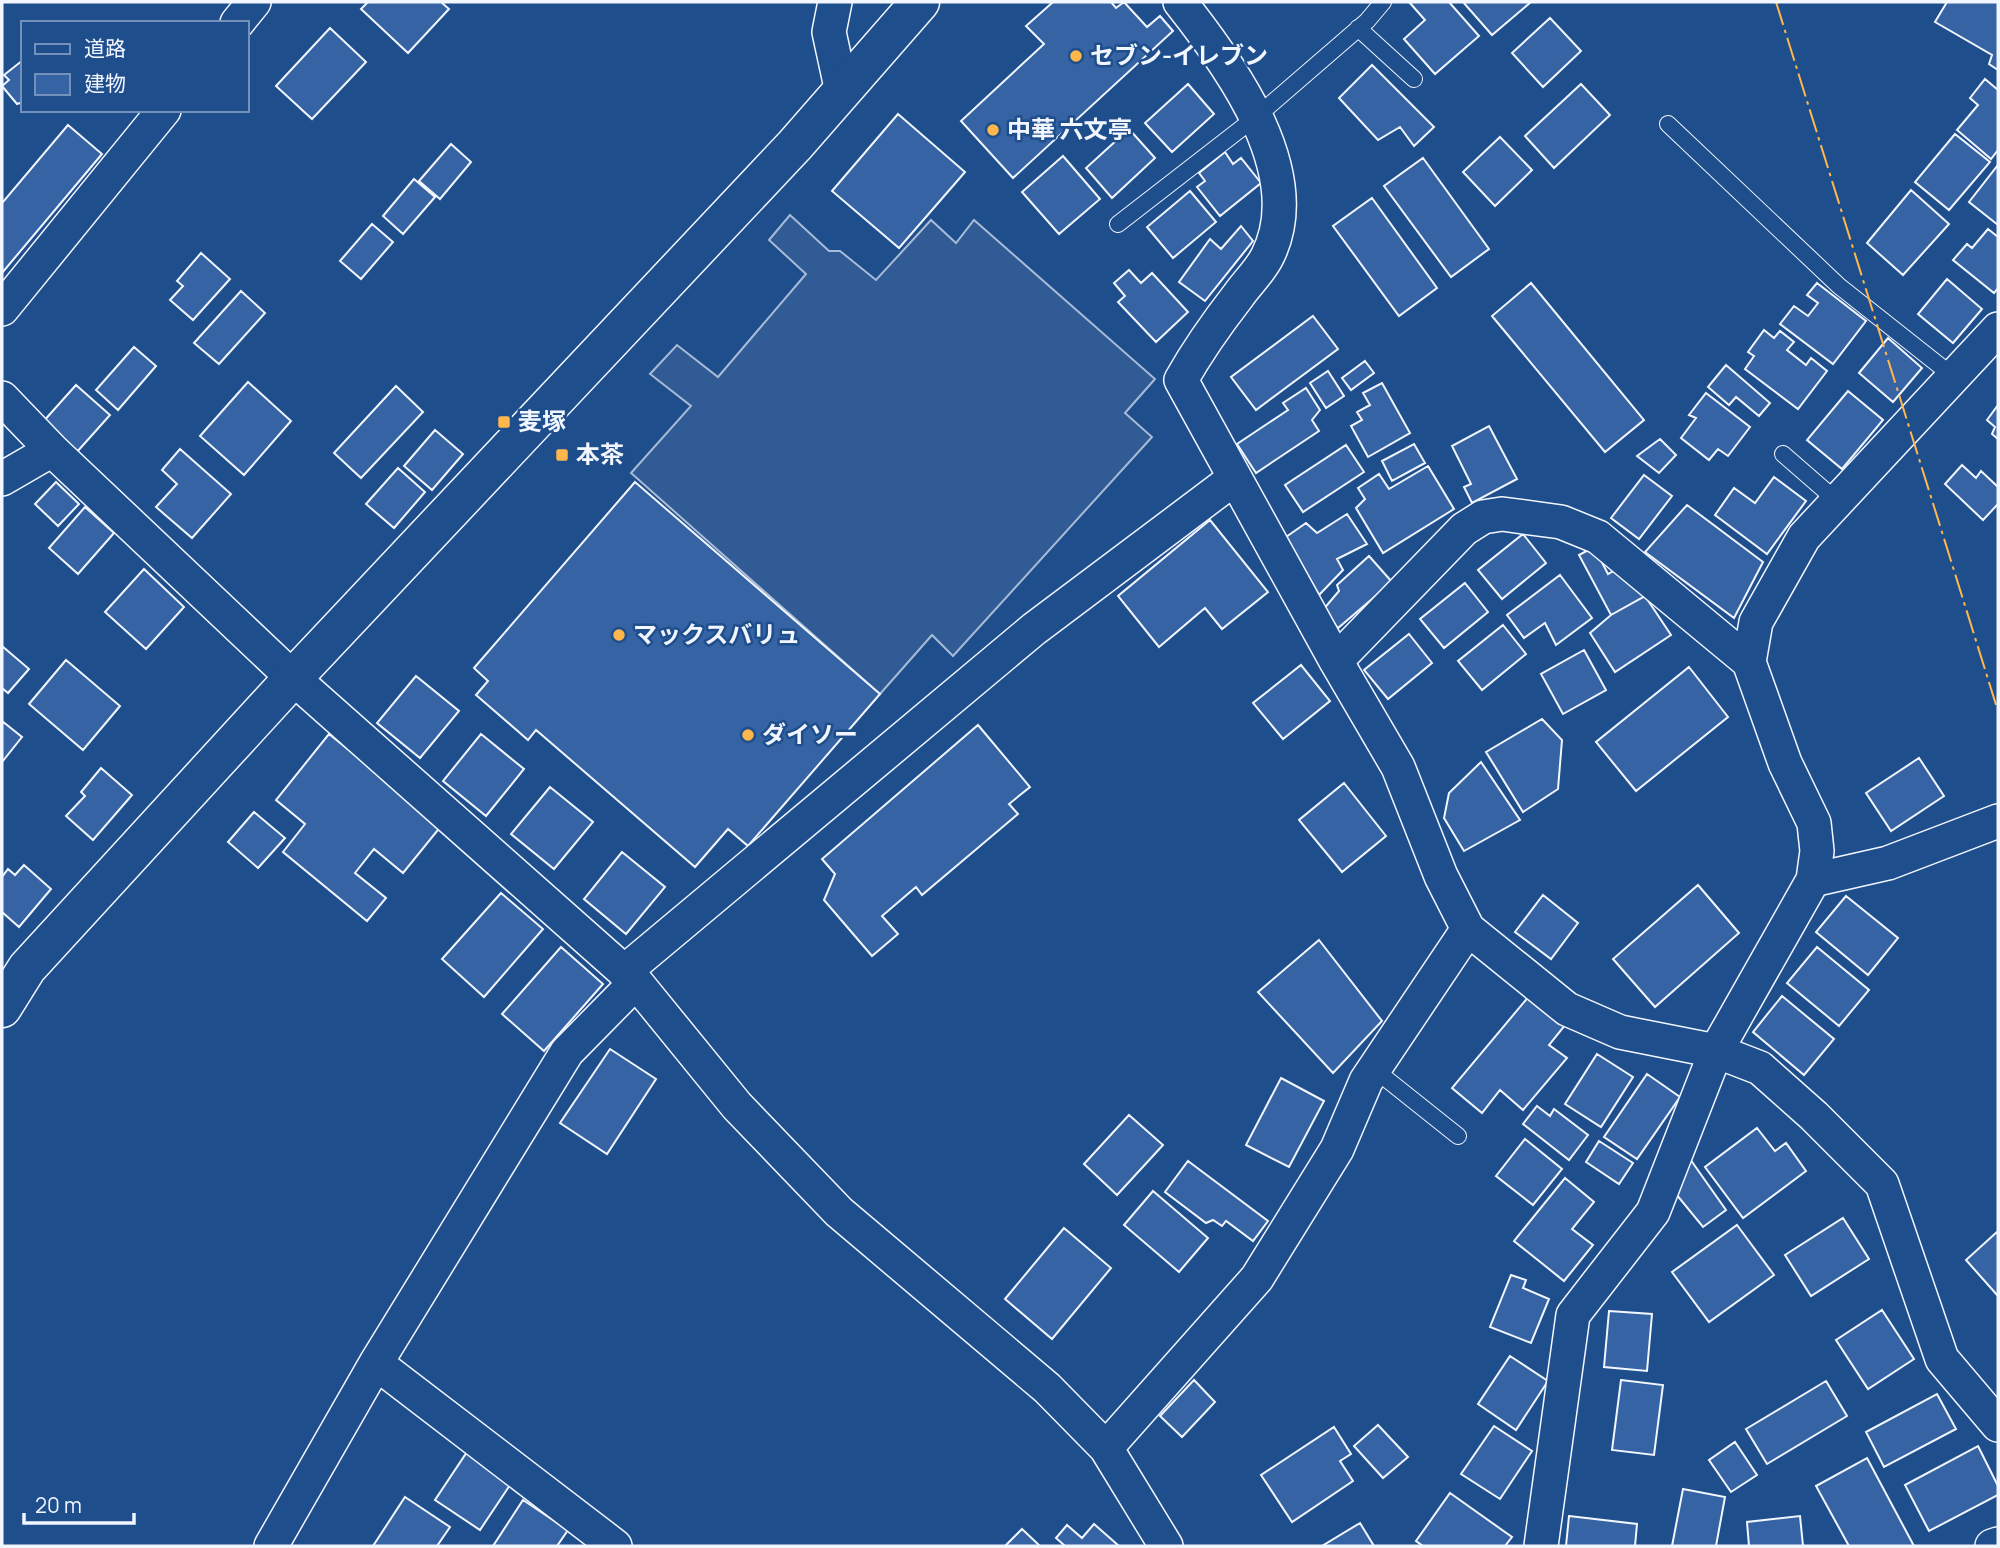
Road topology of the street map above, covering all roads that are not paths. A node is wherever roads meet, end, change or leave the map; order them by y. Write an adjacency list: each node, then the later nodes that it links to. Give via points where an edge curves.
1 (254, 2): 6 (street)
2 (835, 2): 9 (street, via 829,32)
3 (920, 2): 9 (street)
4 (1180, 2): 11 (street, via 1211,40)
5 (1383, 2): 7 (lane)
6 (239, 21)
7 (1358, 28): 8 (lane); 11 (lane)
8 (1414, 79)
9 (842, 92): 25 (street)
10 (162, 112): 14 (street)
11 (1256, 117): 13 (lane); 20 (street, via 1279,179 1280,208 1268,256 1199,347 1181,380)
12 (1668, 124): 16 (lane, via 1839,286)
13 (1118, 224)
14 (2, 309)
15 (1998, 329): 16 (street)
16 (1954, 377): 22 (street)
17 (2, 398): 18 (street)
18 (52, 450): 21 (street); 25 (street)
19 (1783, 454): 22 (lane)
20 (1235, 478): 23 (street); 29 (street, via 1034,629)
21 (2, 479)
22 (1837, 501): 24 (street, via 1804,537 1762,611)
23 (1336, 661): 24 (street, via 1464,529 1483,517 1502,514 1561,522 1598,537); 28 (street, via 1398,767 1441,876)
24 (1749, 662): 27 (street, via 1785,764 1814,823 1817,851)
25 (293, 678): 29 (street); 30 (street, via 27,968)
26 (1998, 821): 27 (street, via 1888,863)
27 (1812, 880): 31 (street)
28 (1468, 929): 31 (street, via 1567,1009 1620,1032); 32 (street)
29 (630, 977): 34 (street, via 566,1052); 36 (street, via 737,1106 839,1212 1047,1388)
30 (2, 1008)
31 (1716, 1051): 35 (street, via 1760,1069 1882,1184 1942,1359); 41 (street, via 1653,1212 1573,1315)
32 (1374, 1069): 33 (lane); 36 (street, via 1337,1149 1257,1278)
33 (1458, 1136)
34 (376, 1363): 38 (street); 39 (street)
35 (1998, 1425)
36 (1106, 1448): 40 (street)
37 (1998, 1544): 42 (street)
38 (271, 1546)
39 (615, 1546)
40 (1166, 1546)
41 (1541, 1546)
42 (1992, 1546)

